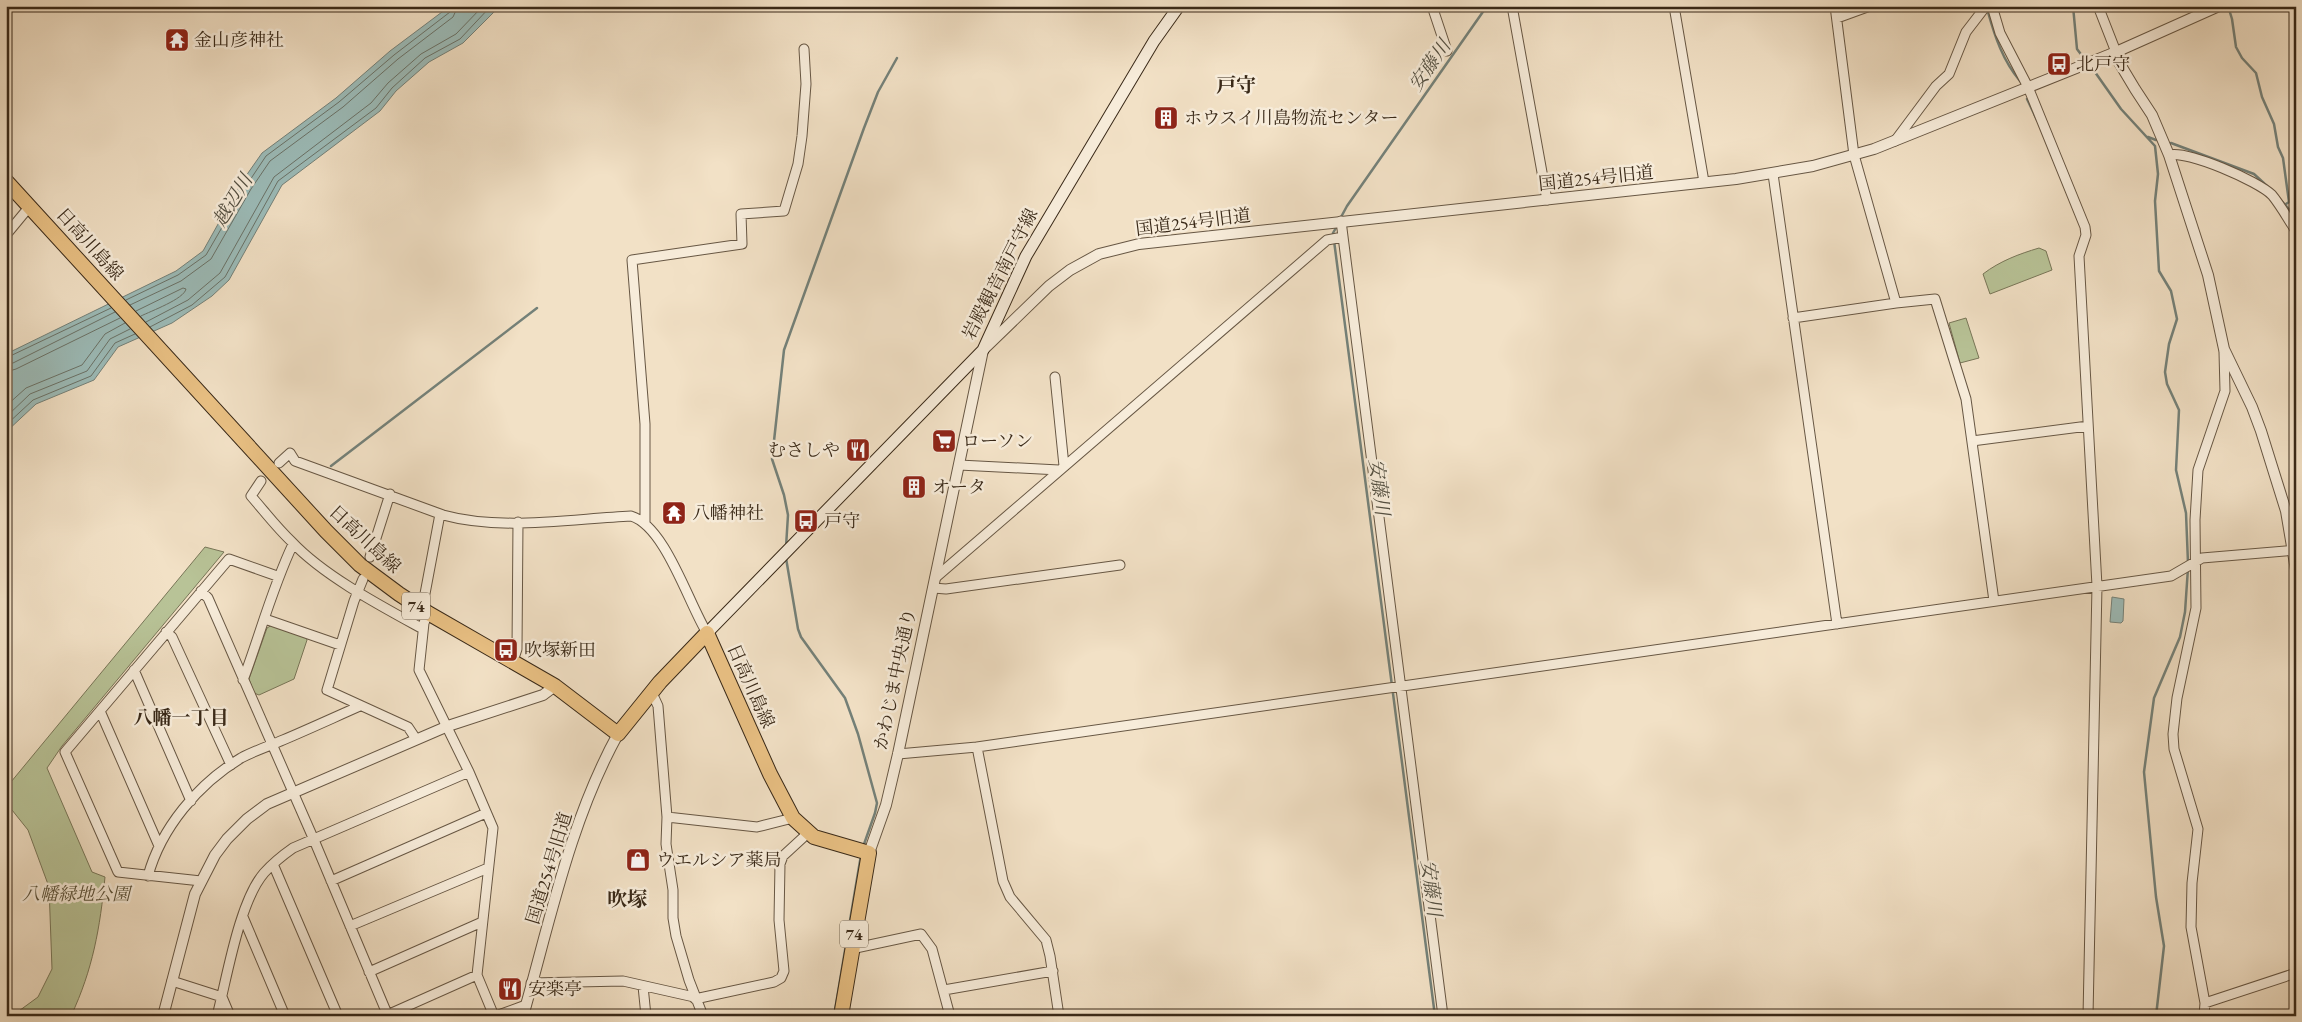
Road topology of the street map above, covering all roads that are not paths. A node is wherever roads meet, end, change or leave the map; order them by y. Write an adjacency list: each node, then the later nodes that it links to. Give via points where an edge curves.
1 (1179, 6): 30 (main road, 岩殿観音南戸守線, via 1154,41 1026,256)
2 (1432, 6): 13 (street)
3 (1512, 6): 22 (street)
4 (1674, 6): 21 (street)
5 (1835, 6): 11 (street)
6 (1870, 6): 11 (street)
7 (1986, 6): 16 (street, via 1966,32 1949,74 1936,86)
8 (1992, 6): 15 (street, via 2000,33)
9 (2098, 6): 14 (street)
10 (2219, 6): 14 (street, 国道254号旧道)
11 (1837, 18): 17 (street)
12 (804, 50): 42 (street, via 806,84 802,136 798,164 784,211 741,214 742,244 632,260 645,424)
13 (1447, 51)
14 (2116, 52): 15 (street, 国道254号旧道); 18 (street, via 2134,90 2152,116)
15 (2028, 87): 16 (street, 国道254号旧道); 33 (street, via 2086,235 2078,256)
16 (1895, 142): 17 (street, 国道254号旧道)
17 (1854, 155): 19 (street, 国道254号旧道); 28 (street)
18 (2169, 155): 25 (street, via 2179,154 2222,168 2260,185 2272,195); 31 (street, via 2208,275)
19 (1772, 174): 21 (street, 国道254号旧道); 29 (street)
20 (6, 181): 23 (main road, 日高川島線 / 74)
21 (1704, 182): 22 (street, 国道254号旧道)
22 (1547, 200): 24 (street, 国道254号旧道)
23 (34, 211): 26 (street); 57 (main road, 日高川島線 / 74, via 360,565)
24 (1341, 221): 27 (street); 30 (street, 国道254号旧道, via 1139,244 1099,254 1083,261 1049,286)
25 (2296, 231)
26 (6, 235)
27 (1343, 236): 37 (street, via 1327,240); 68 (street)
28 (1896, 303): 29 (street); 34 (street, via 1934,299 1966,398)
29 (1793, 318): 59 (street)
30 (983, 350): 36 (street, かわじま中央通り); 62 (main road, 岩殿観音南戸守線)
31 (2224, 350): 44 (street, via 2261,431 2286,511); 46 (street, via 2225,392 2198,470)
32 (1055, 377): 37 (street)
33 (2088, 426): 34 (street); 52 (street)
34 (1972, 441): 56 (street)
35 (279, 463): 39 (street, via 290,454 295,460)
36 (959, 465): 37 (street); 51 (street, かわじま中央通り)
37 (1062, 468): 51 (street)
38 (261, 482): 43 (street, via 251,496)
39 (390, 494): 40 (street); 45 (street)
40 (440, 514): 41 (street, via 464,521); 55 (street)
41 (518, 522): 42 (street, via 631,516); 64 (street, via 517,649)
42 (645, 523): 62 (street, via 660,541)
43 (293, 544): 49 (street); 54 (street)
44 (2294, 550): 46 (street); 48 (street)
45 (370, 558)
46 (2195, 561): 52 (street, via 2171,576); 108 (street, via 2196,608 2177,698 2173,741 2198,829 2190,927)
47 (1120, 565): 51 (street, via 946,589)
48 (2296, 570)
49 (277, 576): 53 (street, via 228,559); 58 (street)
50 (363, 579): 54 (street)
51 (934, 583): 77 (street, かわじま中央通り)
52 (2097, 586): 56 (street); 124 (street)
53 (201, 591): 61 (street); 66 (street, via 208,598)
54 (359, 591): 60 (street); 63 (street)
55 (424, 599)
56 (1994, 601): 59 (street)
57 (428, 613): 60 (street); 64 (main road, 日高川島線 / 74)
58 (265, 619): 63 (street); 66 (street)
59 (1837, 624): 68 (street)
60 (423, 628): 72 (street, via 419,670)
61 (166, 632): 65 (street); 78 (street, via 172,637)
62 (707, 633): 69 (main road, 日高川島線); 84 (main road, 日高川島線)
63 (340, 645): 70 (street, via 327,690)
64 (513, 661): 67 (main road, 日高川島線 / 74)
65 (134, 670): 71 (street); 81 (street)
66 (243, 680): 75 (street)
67 (555, 686): 72 (street, via 544,695); 73 (main road, 日高川島線 / 74)
68 (1400, 686): 76 (street); 123 (street)
69 (652, 692): 73 (main road, 日高川島線); 83 (street, via 658,706)
70 (360, 706): 74 (street, via 408,727); 75 (street)
71 (100, 711): 87 (street); 91 (street, via 65,752 118,872)
72 (448, 726): 74 (street); 79 (street)
73 (618, 734): 103 (street, 国道254号旧道, via 572,841)
74 (416, 739): 80 (street)
75 (272, 745): 78 (street); 80 (street)
76 (977, 747): 77 (street); 98 (street, via 1003,880 1010,897 1046,940)
77 (898, 754): 88 (street, かわじま中央通り, via 886,804)
78 (231, 766): 81 (street)
79 (469, 772): 82 (street); 86 (street)
80 (293, 792): 86 (street); 92 (street, via 267,804 238,827 214,856)
81 (191, 801): 87 (street, via 172,823)
82 (486, 813): 90 (street, via 493,828); 93 (street)
83 (667, 817): 84 (street, via 757,826); 107 (street, via 666,844 673,890 673,918)
84 (793, 818): 85 (main road, 日高川島線)
85 (808, 833): 88 (main road, 日高川島線, via 839,846); 107 (street, via 780,864 779,920 784,971 780,978 774,982)
86 (314, 840): 89 (street, via 293,848); 93 (street)
87 (159, 846): 91 (street)
88 (868, 853): 97 (main road, かわじま中央通り / 74)
89 (273, 864): 94 (street, via 262,875); 115 (street)
90 (488, 868): 95 (street); 96 (street)
91 (148, 876): 92 (street)
92 (201, 881): 102 (street)
93 (331, 882): 96 (street)
94 (243, 916): 106 (street); 114 (street)
95 (482, 922): 99 (street); 101 (street)
96 (350, 926): 99 (street)
97 (851, 949): 105 (street, via 921,934 932,949); 120 (main road, かわじま中央通り / 74)
98 (1053, 971): 105 (street); 122 (street)
99 (369, 972): 110 (street)
100 (2296, 973): 108 (street)
101 (477, 975): 110 (street); 116 (street)
102 (172, 981): 106 (street); 111 (street)
103 (531, 983): 104 (street, via 623,981); 109 (street, 国道254号旧道)
104 (643, 986): 107 (street); 118 (street)
105 (944, 990): 121 (street)
106 (222, 997): 112 (street); 113 (street)
107 (694, 998): 119 (street)
108 (2205, 1003): 125 (street)
109 (526, 1005): 116 (street); 117 (street, 国道254号旧道)
110 (388, 1015)
111 (163, 1016)
112 (217, 1016)
113 (230, 1016)
114 (285, 1016)
115 (338, 1016)
116 (495, 1016)
117 (523, 1016)
118 (646, 1016)
119 (703, 1016)
120 (841, 1016)
121 (950, 1016)
122 (1059, 1016)
123 (1443, 1016)
124 (2088, 1016)
125 (2204, 1016)

